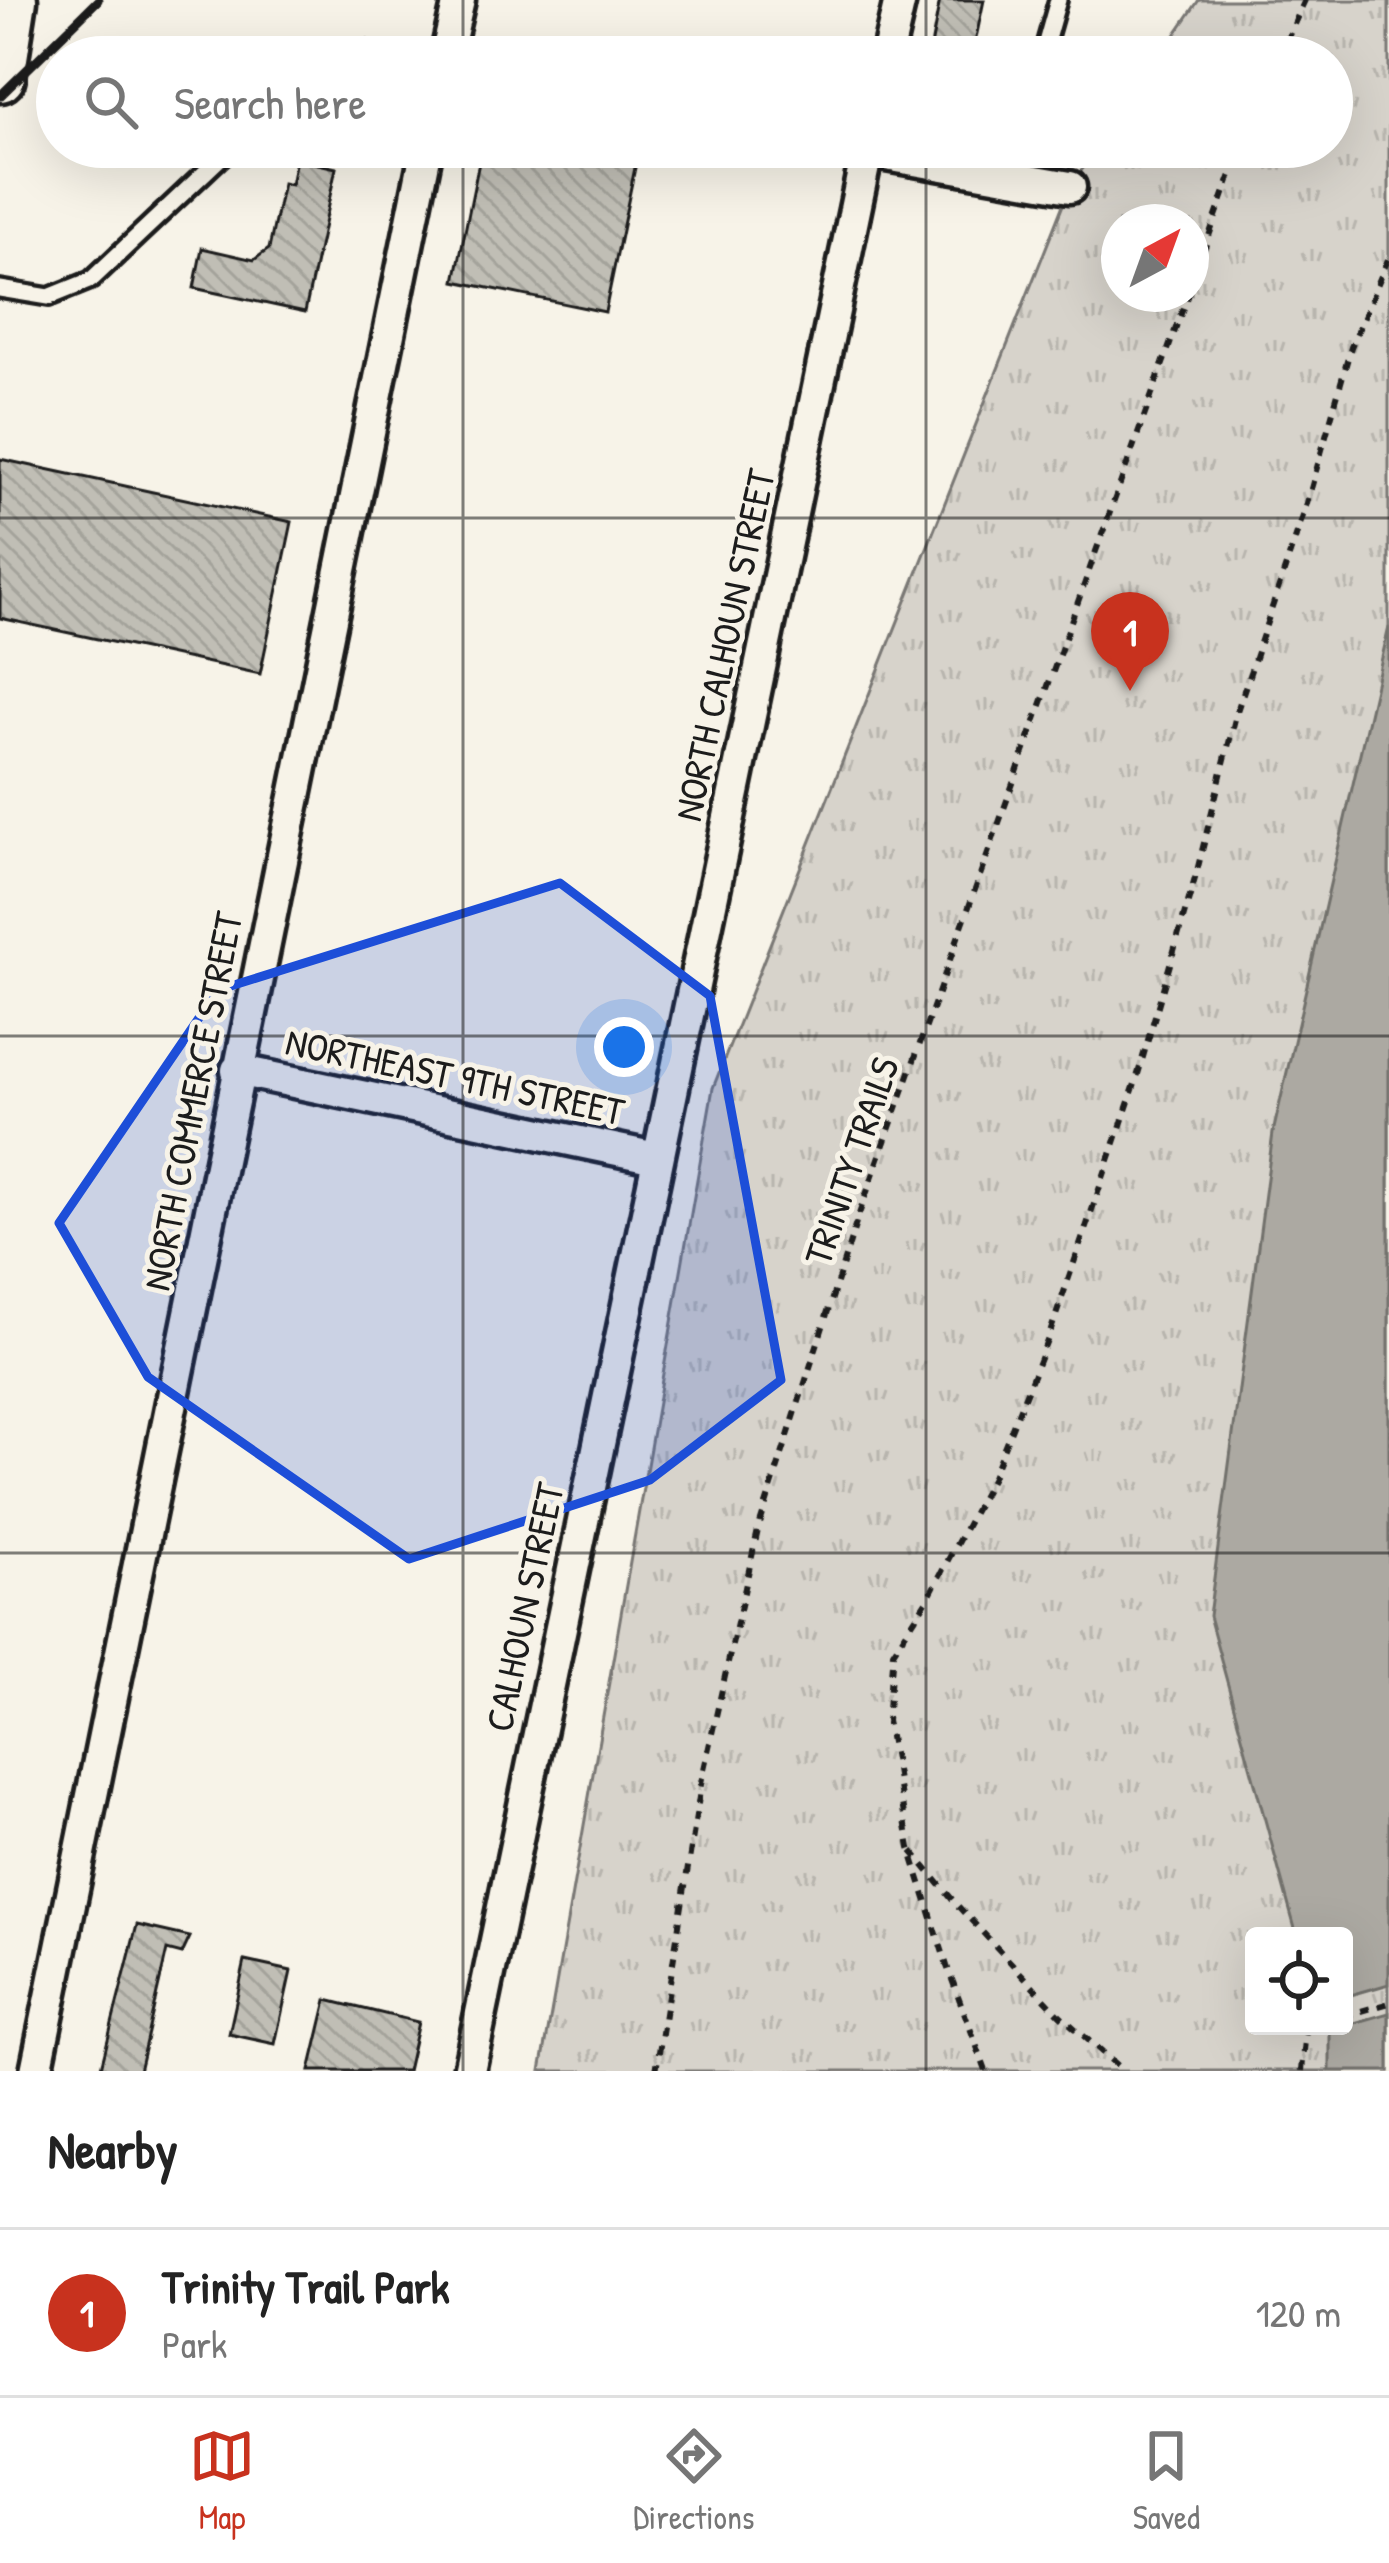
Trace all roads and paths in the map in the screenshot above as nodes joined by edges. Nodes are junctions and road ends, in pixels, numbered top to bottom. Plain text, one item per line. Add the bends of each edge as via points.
1 (12, 0) edge
2 (460, 0) edge
3 (900, 0) edge
4 (1058, 0) edge
5 (1305, 0) edge
6 (451, 36) edge
7 (892, 36) edge
8 (1048, 36) edge
9 (1289, 36) edge
10 (0, 77) edge
11 (210, 168) edge
12 (423, 168) edge
13 (854, 168) edge
14 (1026, 168) edge
15 (1234, 168) edge
16 (1070, 187) dead end
17 (1209, 237) edge
18 (1389, 257) edge
19 (0, 289) edge
20 (1182, 312) edge
21 (237, 1070) junction
22 (656, 1158) junction
23 (910, 1849) junction
24 (1389, 2003) edge
25 (1353, 2013) edge
26 (1308, 2035) edge
27 (36, 2071) edge
28 (469, 2071) edge
29 (656, 2071) edge
30 (986, 2071) edge
31 (1124, 2071) edge
32 (1302, 2071) edge

1 - 10 main road
2 - 6 street
3 - 7 street
4 - 8 lane
5 - 9 path
11 - 19 lane via 91,280 50,297
12 - 21 street, NORTH COMMERCE STREET
13 - 22 street, NORTH CALHOUN STREET
14 - 16 street
15 - 17 path, TRINITY TRAILS
18 - 23 path via 1351,347 1237,711 1136,1081 1049,1336 992,1477 893,1652 887,1720
20 - 29 path, TRINITY TRAILS via 858,1217 758,1530 702,1778
21 - 22 street, NORTHEAST 9TH STREET
21 - 27 street, NORTH COMMERCE STREET
22 - 28 street, CALHOUN STREET
23 - 30 path
23 - 31 path via 1060,2015
24 - 25 path
26 - 32 path

